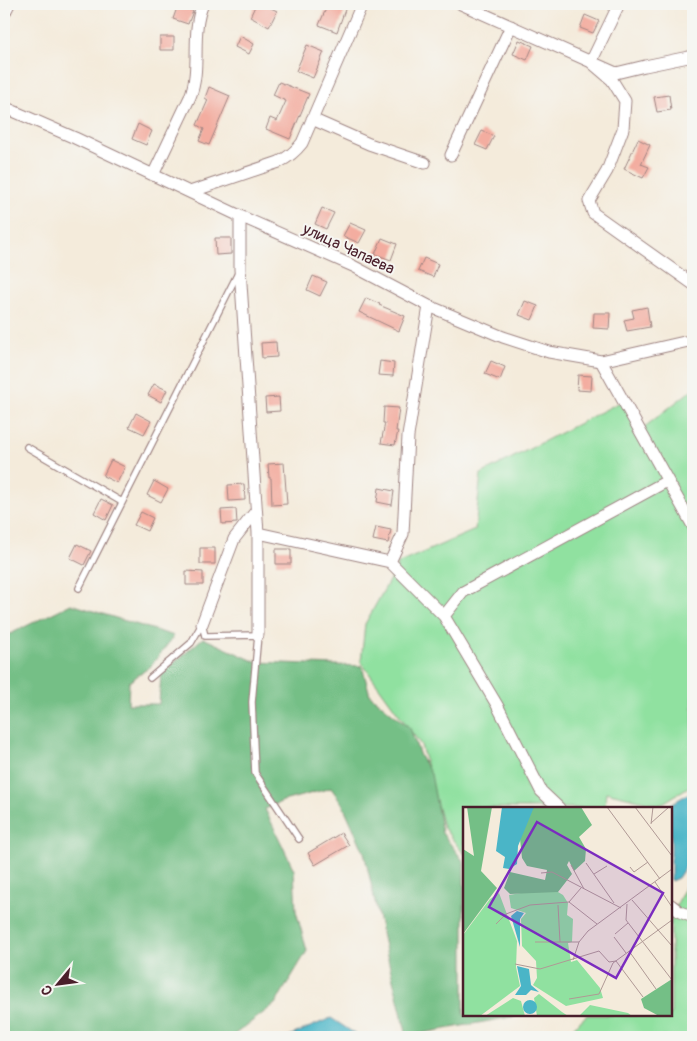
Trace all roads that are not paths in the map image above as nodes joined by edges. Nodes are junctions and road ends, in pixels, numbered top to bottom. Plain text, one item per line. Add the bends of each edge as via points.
1 (9, 4) edge
2 (203, 4) edge
3 (362, 4) edge
4 (461, 4) edge
5 (492, 4) edge
6 (619, 4) edge
7 (4, 14) edge
8 (486, 15) junction
9 (511, 26) junction
10 (693, 56) edge
11 (592, 62) junction
12 (4, 107) edge
13 (312, 118) junction
14 (451, 155) dead end
15 (425, 163) dead end
16 (153, 175) junction
17 (190, 192) junction
18 (240, 216) junction
19 (240, 269) junction
20 (693, 284) edge
21 (428, 306) junction
22 (693, 340) edge
23 (601, 360) junction
24 (27, 447) dead end
25 (668, 481) junction
26 (122, 502) junction
27 (256, 511) junction
28 (693, 526) edge
29 (258, 533) junction
30 (390, 562) junction
31 (79, 588) dead end
32 (444, 616) junction
33 (202, 624) junction
34 (258, 634) junction
35 (150, 678) dead end
36 (558, 807) edge
37 (299, 840) dead end
38 (672, 906) edge
39 (693, 916) edge

1 - 7 street
2 - 16 street via 197,28 194,86
3 - 13 street
4 - 8 street
5 - 8 street
6 - 11 street
8 - 9 street
9 - 11 street
9 - 14 street
10 - 11 street via 616,73
11 - 20 street via 612,80 625,101 623,128 607,171 589,201 593,214
12 - 16 street, улица Чапаева
13 - 15 street via 369,144
13 - 17 street via 302,143 286,158
16 - 17 street, улица Чапаева
17 - 18 street, улица Чапаева
18 - 19 street
18 - 21 street, улица Чапаева via 354,266
19 - 26 lane
19 - 27 street
21 - 23 street, улица Чапаева via 502,337 549,352
21 - 30 street via 408,436 402,534
22 - 23 street, улица Чапаева
23 - 25 street
24 - 26 lane
25 - 28 street
25 - 32 street via 463,592
26 - 31 lane
27 - 29 street
27 - 33 street via 234,539
29 - 30 street
29 - 34 street
30 - 32 street
32 - 36 street via 497,705 541,791
33 - 34 lane via 205,636
33 - 35 lane via 191,643
34 - 37 lane via 252,702 255,773
38 - 39 street

